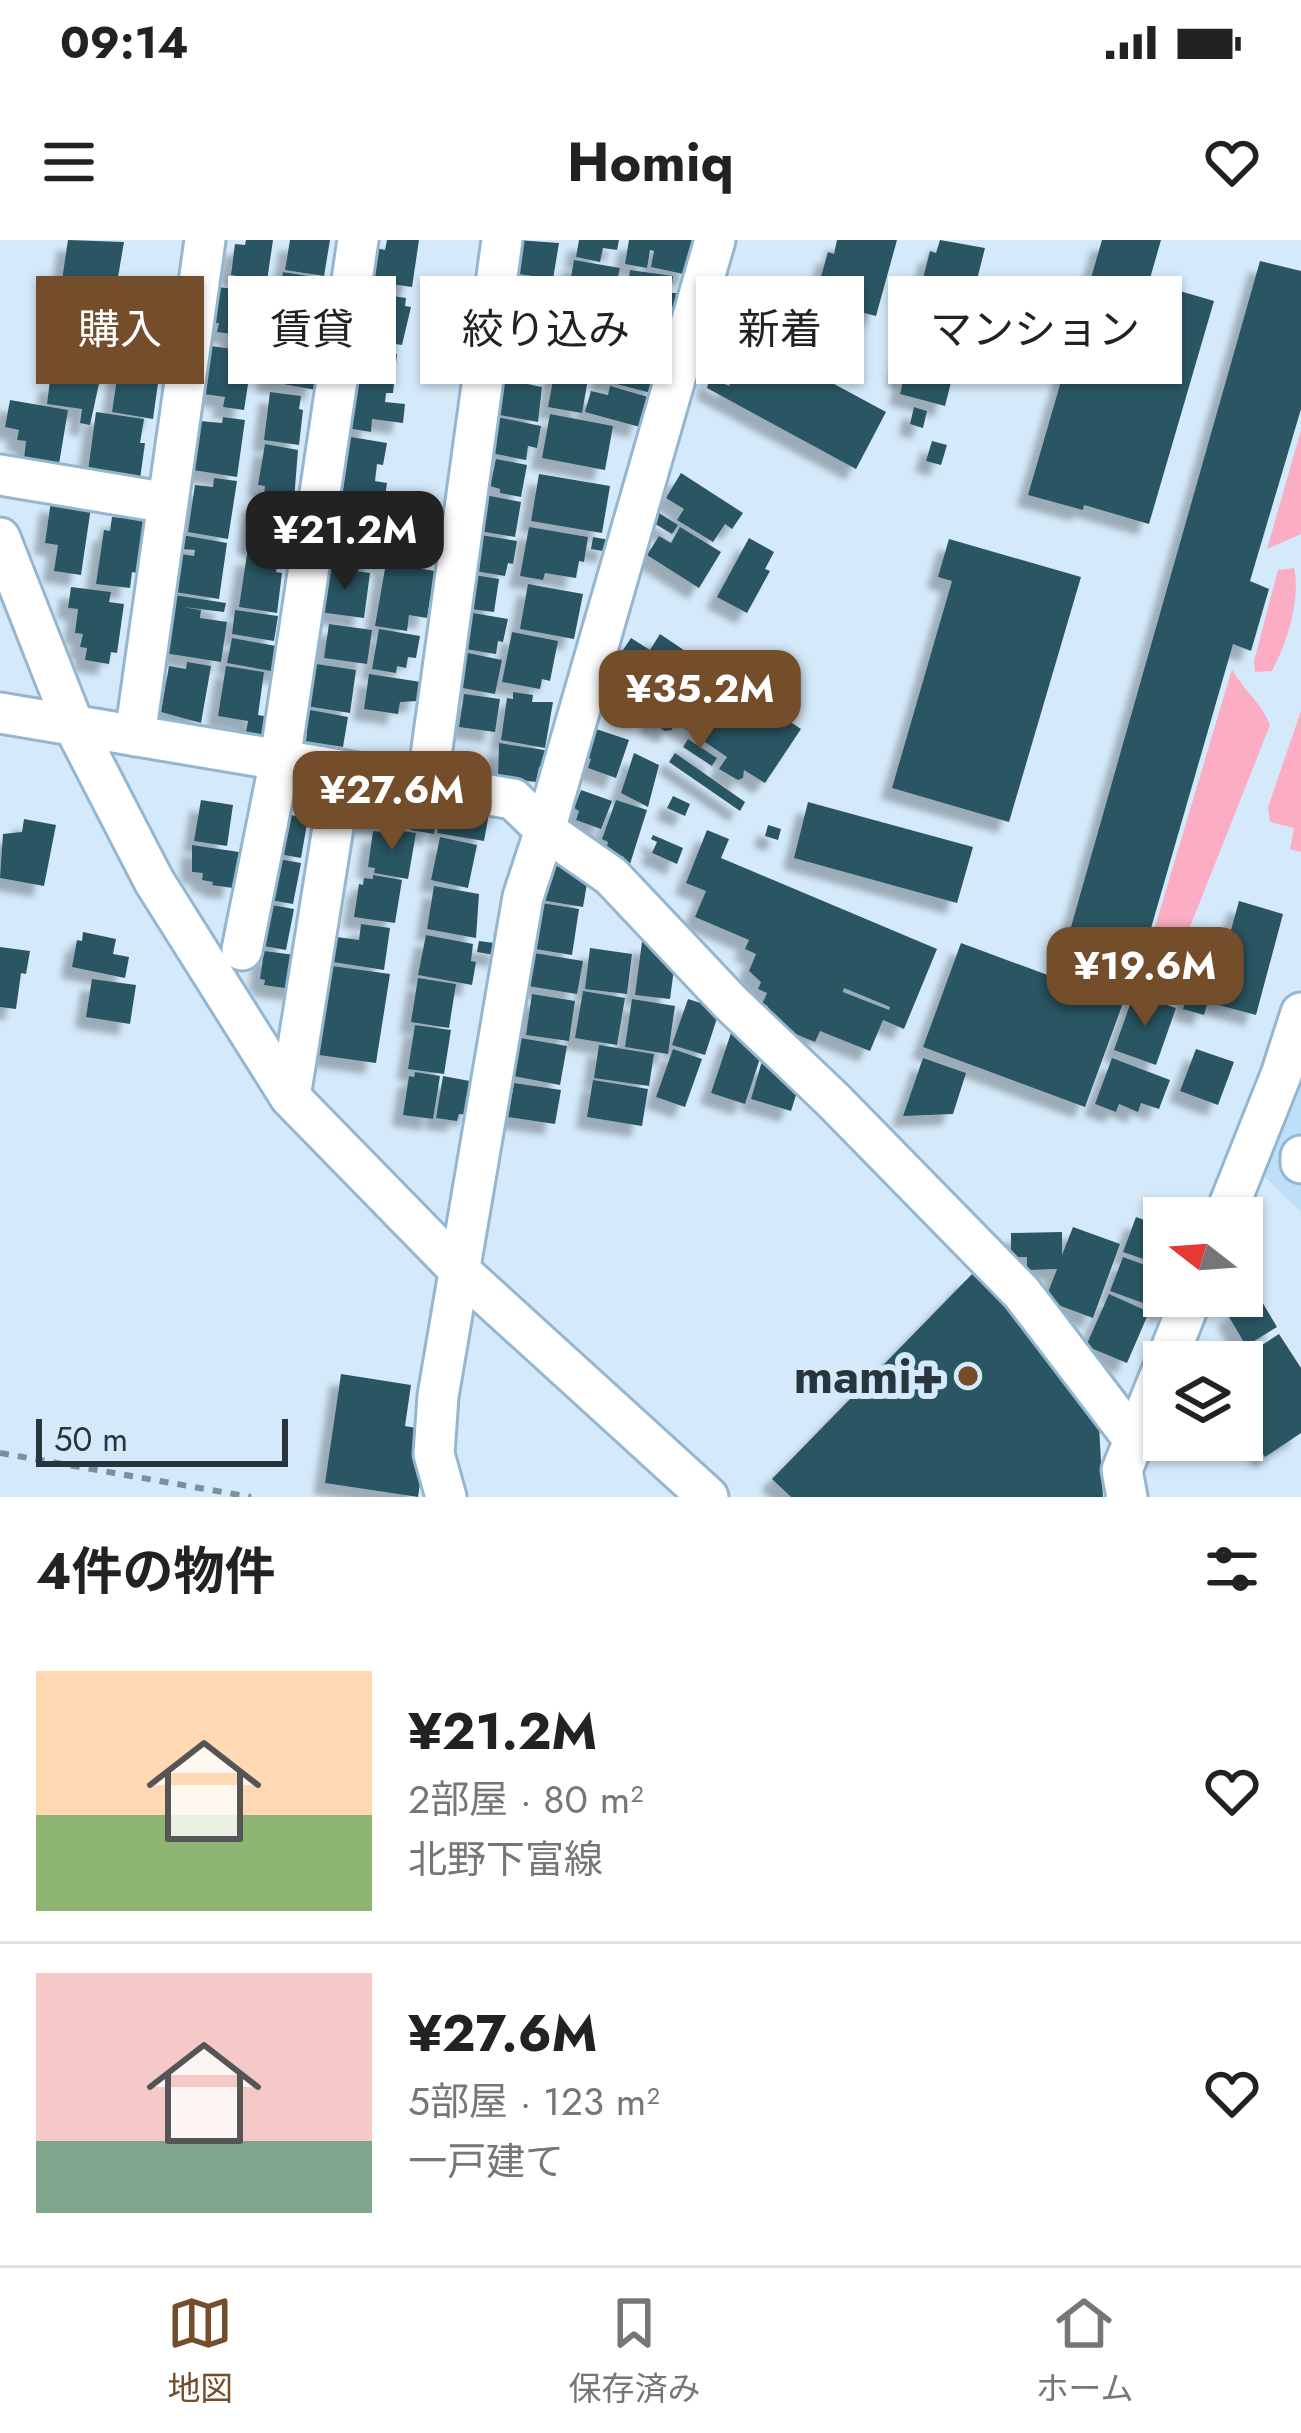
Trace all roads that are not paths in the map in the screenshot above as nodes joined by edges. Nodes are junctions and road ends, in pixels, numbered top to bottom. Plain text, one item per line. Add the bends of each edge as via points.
1 (205, 240) edge
2 (358, 240) edge
3 (502, 240) edge
4 (715, 240) edge
5 (497, 276) edge
6 (672, 358) edge
7 (680, 359) junction
8 (482, 384) edge
9 (0, 475) edge
10 (168, 503) junction
11 (0, 538) edge
12 (0, 713) edge
13 (74, 726) junction
14 (136, 736) junction
15 (280, 760) junction
16 (342, 771) junction
17 (427, 785) junction
18 (545, 830) junction
19 (242, 950) dead end
20 (1301, 1013) edge
21 (290, 1097) junction
22 (1232, 1197) edge
23 (459, 1270) junction
24 (1143, 1418) edge
25 (1134, 1440) junction
26 (446, 1497) edge
27 (708, 1497) edge
28 (1126, 1497) edge

1 - 10 street
2 - 15 street
3 - 5 street
4 - 7 street
6 - 7 street
7 - 18 street
8 - 17 street
9 - 10 street
10 - 14 street
11 - 13 street
12 - 13 street
13 - 14 street
13 - 21 street via 154,881
14 - 15 street
15 - 16 street
15 - 19 street
16 - 17 street
16 - 21 street
17 - 18 street via 514,800
18 - 23 street via 523,897
18 - 25 street via 611,876 1022,1293
20 - 22 street
21 - 23 street
23 - 26 street via 434,1454
23 - 27 street
24 - 25 street
25 - 28 street via 1122,1470

